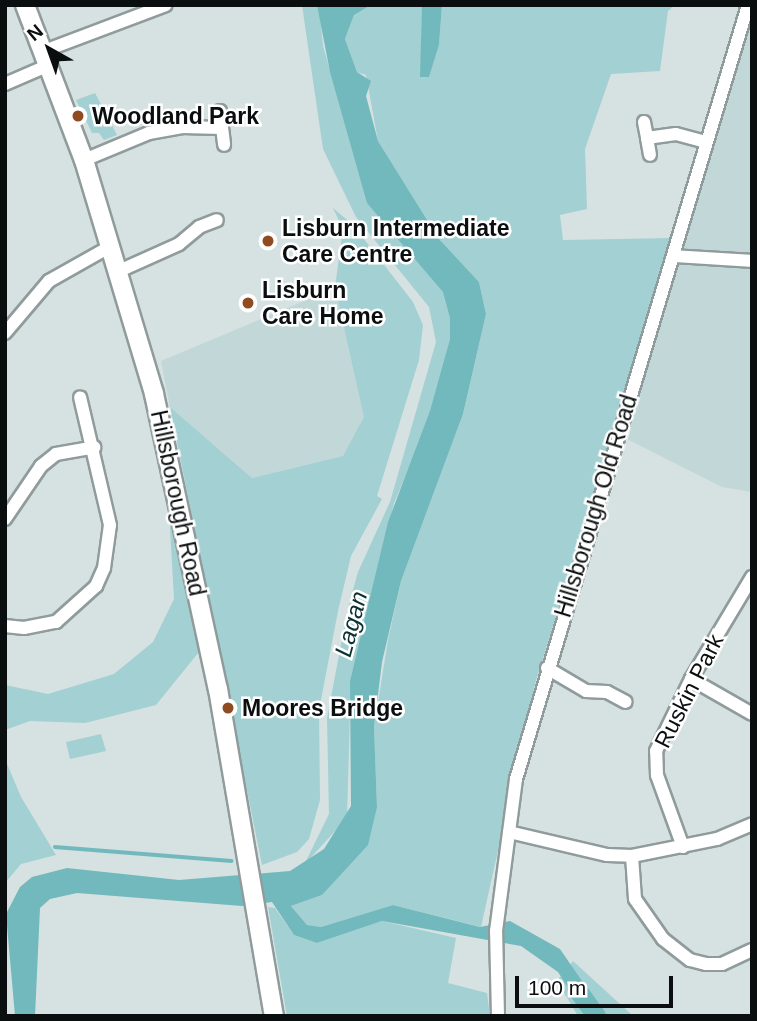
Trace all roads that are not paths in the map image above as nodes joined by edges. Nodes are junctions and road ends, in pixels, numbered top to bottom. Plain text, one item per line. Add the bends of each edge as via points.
1 (25, 5) edge
2 (166, 5) edge
3 (748, 5) edge
4 (46, 58) junction
5 (5, 84) edge
6 (220, 111) dead end
7 (644, 122) dead end
8 (222, 128) junction
9 (647, 138) junction
10 (706, 142) junction
11 (224, 145) dead end
12 (650, 155) dead end
13 (85, 160) junction
14 (217, 220) dead end
15 (111, 246) junction
16 (673, 256) junction
17 (752, 261) edge
18 (119, 271) junction
19 (5, 308) edge
20 (16, 317) junction
21 (5, 333) edge
22 (80, 397) dead end
23 (94, 447) junction
24 (5, 519) edge
25 (750, 579) edge
26 (5, 626) edge
27 (548, 668) junction
28 (691, 679) junction
29 (626, 702) dead end
30 (752, 714) edge
31 (751, 826) edge
32 (509, 832) junction
33 (682, 847) junction
34 (632, 856) junction
35 (752, 950) edge
36 (274, 1016) edge
37 (499, 1016) edge

1 - 4 highway, Hillsborough Road
2 - 4 street
3 - 10 street, Hillsborough Old Road
4 - 5 street
4 - 13 highway, Hillsborough Road
6 - 8 street
7 - 9 street
8 - 11 street
8 - 13 street via 182,127 149,133
9 - 10 street via 676,134
9 - 12 street
10 - 16 street, Hillsborough Old Road
13 - 15 highway, Hillsborough Road
14 - 18 street via 179,244
15 - 18 highway, Hillsborough Road
15 - 20 street via 49,281
16 - 17 street
16 - 27 street, Hillsborough Old Road
18 - 36 highway, Hillsborough Road via 182,513 218,689
19 - 20 street
20 - 21 street
22 - 23 street
23 - 24 street via 56,454 41,466
23 - 26 street via 110,525 110,546 96,586 56,622
25 - 28 street, Ruskin Park
27 - 29 street via 586,691 607,692
27 - 32 street, Hillsborough Old Road via 516,779
28 - 30 street
28 - 33 street, Ruskin Park via 656,751 657,775
31 - 33 street
32 - 34 street via 607,855
32 - 37 street, Hillsborough Old Road via 495,954
33 - 34 street
34 - 35 street via 635,899 663,939 690,960 706,964 722,964

